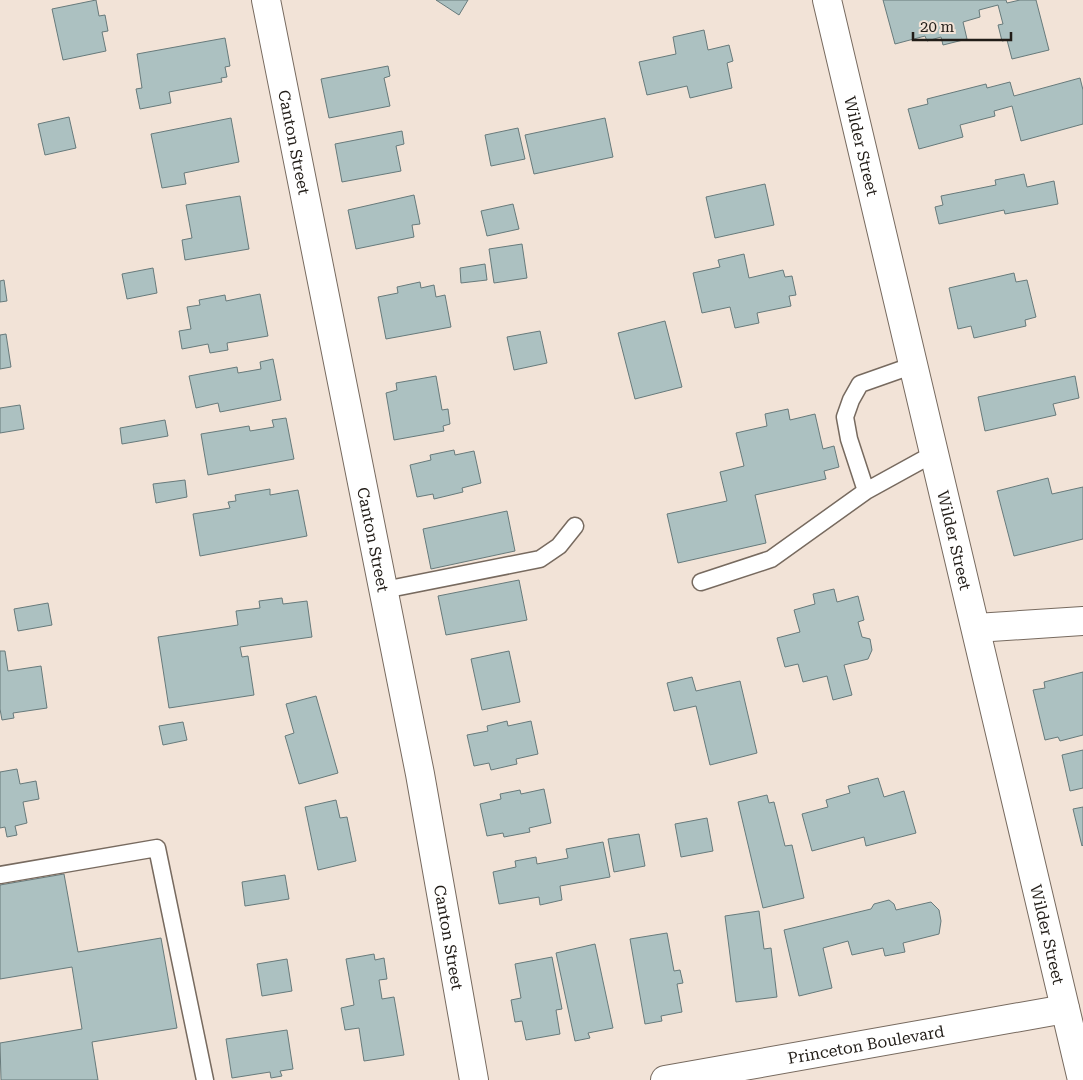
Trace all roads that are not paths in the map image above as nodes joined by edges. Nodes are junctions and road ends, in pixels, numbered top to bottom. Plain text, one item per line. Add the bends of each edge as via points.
1 (266, 0) edge
2 (827, 0) edge
3 (914, 365) junction
4 (934, 454) junction
5 (866, 491) junction
6 (575, 526) dead end
7 (701, 582) dead end
8 (384, 590) junction
9 (1083, 621) edge
10 (976, 628) junction
11 (0, 875) edge
12 (1065, 1009) junction
13 (754, 1072) edge
14 (205, 1080) edge
15 (474, 1080) edge
16 (665, 1080) edge
17 (1082, 1080) edge

1 - 8 street, Canton Street
2 - 3 street, Wilder Street
3 - 4 street, Wilder Street
3 - 5 lane via 860,384 851,400 845,417
4 - 5 lane
4 - 10 street, Wilder Street
5 - 7 lane via 771,559
6 - 8 lane via 559,546 540,559
8 - 15 street, Canton Street
9 - 10 street
10 - 12 street, Wilder Street
11 - 14 lane via 156,848
12 - 13 street, Princeton Boulevard
12 - 17 street, Wilder Street
13 - 16 street, Princeton Boulevard

